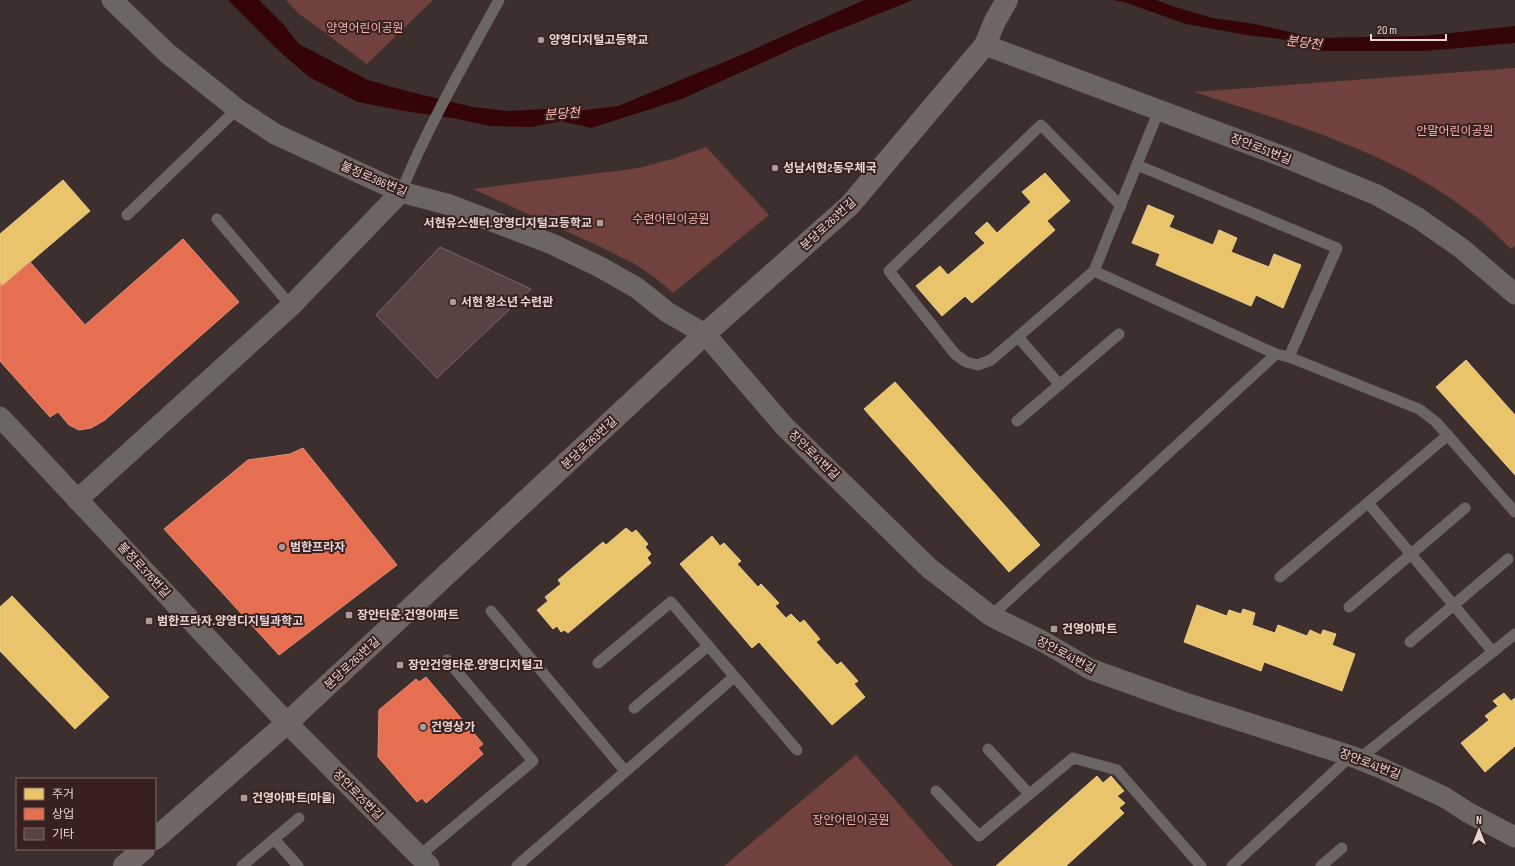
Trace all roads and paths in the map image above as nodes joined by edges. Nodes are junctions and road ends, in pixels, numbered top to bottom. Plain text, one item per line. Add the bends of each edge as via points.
1 (112, 0) edge
2 (499, 0) edge
3 (1007, 0) edge
4 (985, 45) junction
5 (237, 109) junction
6 (1159, 110) junction
7 (1137, 165) junction
8 (404, 184) junction
9 (1121, 206) junction
10 (127, 215) dead end
11 (217, 219) dead end
12 (1094, 271) junction
13 (1515, 294) edge
14 (291, 306) junction
15 (705, 334) junction
16 (1119, 334) dead end
17 (1018, 337) junction
18 (1276, 354) junction
19 (1289, 358) junction
20 (1060, 385) junction
21 (0, 417) edge
22 (1017, 421) dead end
23 (1448, 435) junction
24 (77, 500) junction
25 (1368, 503) junction
26 (1465, 508) dead end
27 (1515, 512) edge
28 (1411, 554) junction
29 (1508, 559) dead end
30 (1280, 577) dead end
31 (1453, 605) junction
32 (1349, 607) dead end
33 (491, 611) dead end
34 (991, 616) junction
35 (1515, 634) edge
36 (1410, 642) dead end
37 (708, 646) junction
38 (1493, 652) junction
39 (447, 660) dead end
40 (598, 663) dead end
41 (734, 677) junction
42 (634, 708) dead end
43 (287, 723) junction
44 (988, 749) dead end
45 (797, 750) dead end
46 (1355, 757) junction
47 (625, 771) junction
48 (936, 790) dead end
49 (1029, 794) junction
50 (299, 818) dead end
51 (1515, 837) edge
52 (156, 838) edge
53 (274, 839) junction
54 (1342, 848) dead end
55 (143, 850) edge
56 (424, 861) edge
57 (124, 866) edge
58 (242, 866) edge
59 (298, 866) edge
60 (517, 866) edge
61 (1201, 866) edge
62 (1232, 866) edge
63 (1322, 866) edge

1 - 5 street, 불정로386번길 via 167,53
2 - 8 lane via 451,88
3 - 4 street, 분당로263번길
4 - 6 street, 장안로51번길
4 - 15 street, 분당로263번길 via 850,205
5 - 8 street, 불정로386번길 via 275,134
5 - 10 lane
6 - 7 lane
6 - 13 street, 장안로51번길 via 1384,198 1455,244
7 - 9 lane
7 - 19 lane via 1337,248
8 - 14 street
8 - 15 street, 불정로386번길 via 600,267 637,288 667,312
9 - 12 lane
9 - 17 lane via 1041,125 889,271 955,354 966,362 978,365 990,360
11 - 14 lane
12 - 17 lane
12 - 18 lane
14 - 24 street
15 - 34 street, 장안로41번길 via 785,426 929,568
15 - 43 street, 분당로263번길
16 - 20 lane
17 - 20 lane
18 - 19 lane
18 - 34 lane
19 - 23 lane via 1419,410 1436,422
20 - 22 lane
21 - 24 street, 불정로376번길
23 - 25 lane
23 - 27 lane
24 - 43 street, 불정로376번길
25 - 28 lane
25 - 30 lane
26 - 28 lane
28 - 31 lane
28 - 32 lane
29 - 31 lane
31 - 36 lane
31 - 38 lane
33 - 47 lane
34 - 46 street, 장안로41번길 via 1044,642 1090,670
35 - 38 lane
37 - 40 lane via 671,602
37 - 41 lane
37 - 42 lane
38 - 46 lane
39 - 56 lane via 533,761
41 - 45 lane
41 - 47 lane
43 - 52 street, 분당로263번길
43 - 56 street, 장안로25번길
44 - 49 lane
46 - 51 street, 장안로41번길 via 1444,797
46 - 62 lane
47 - 60 lane
48 - 49 lane via 979,836
49 - 61 lane via 1073,758 1117,770
50 - 53 lane
53 - 58 lane
53 - 59 lane
54 - 63 lane
55 - 57 street

